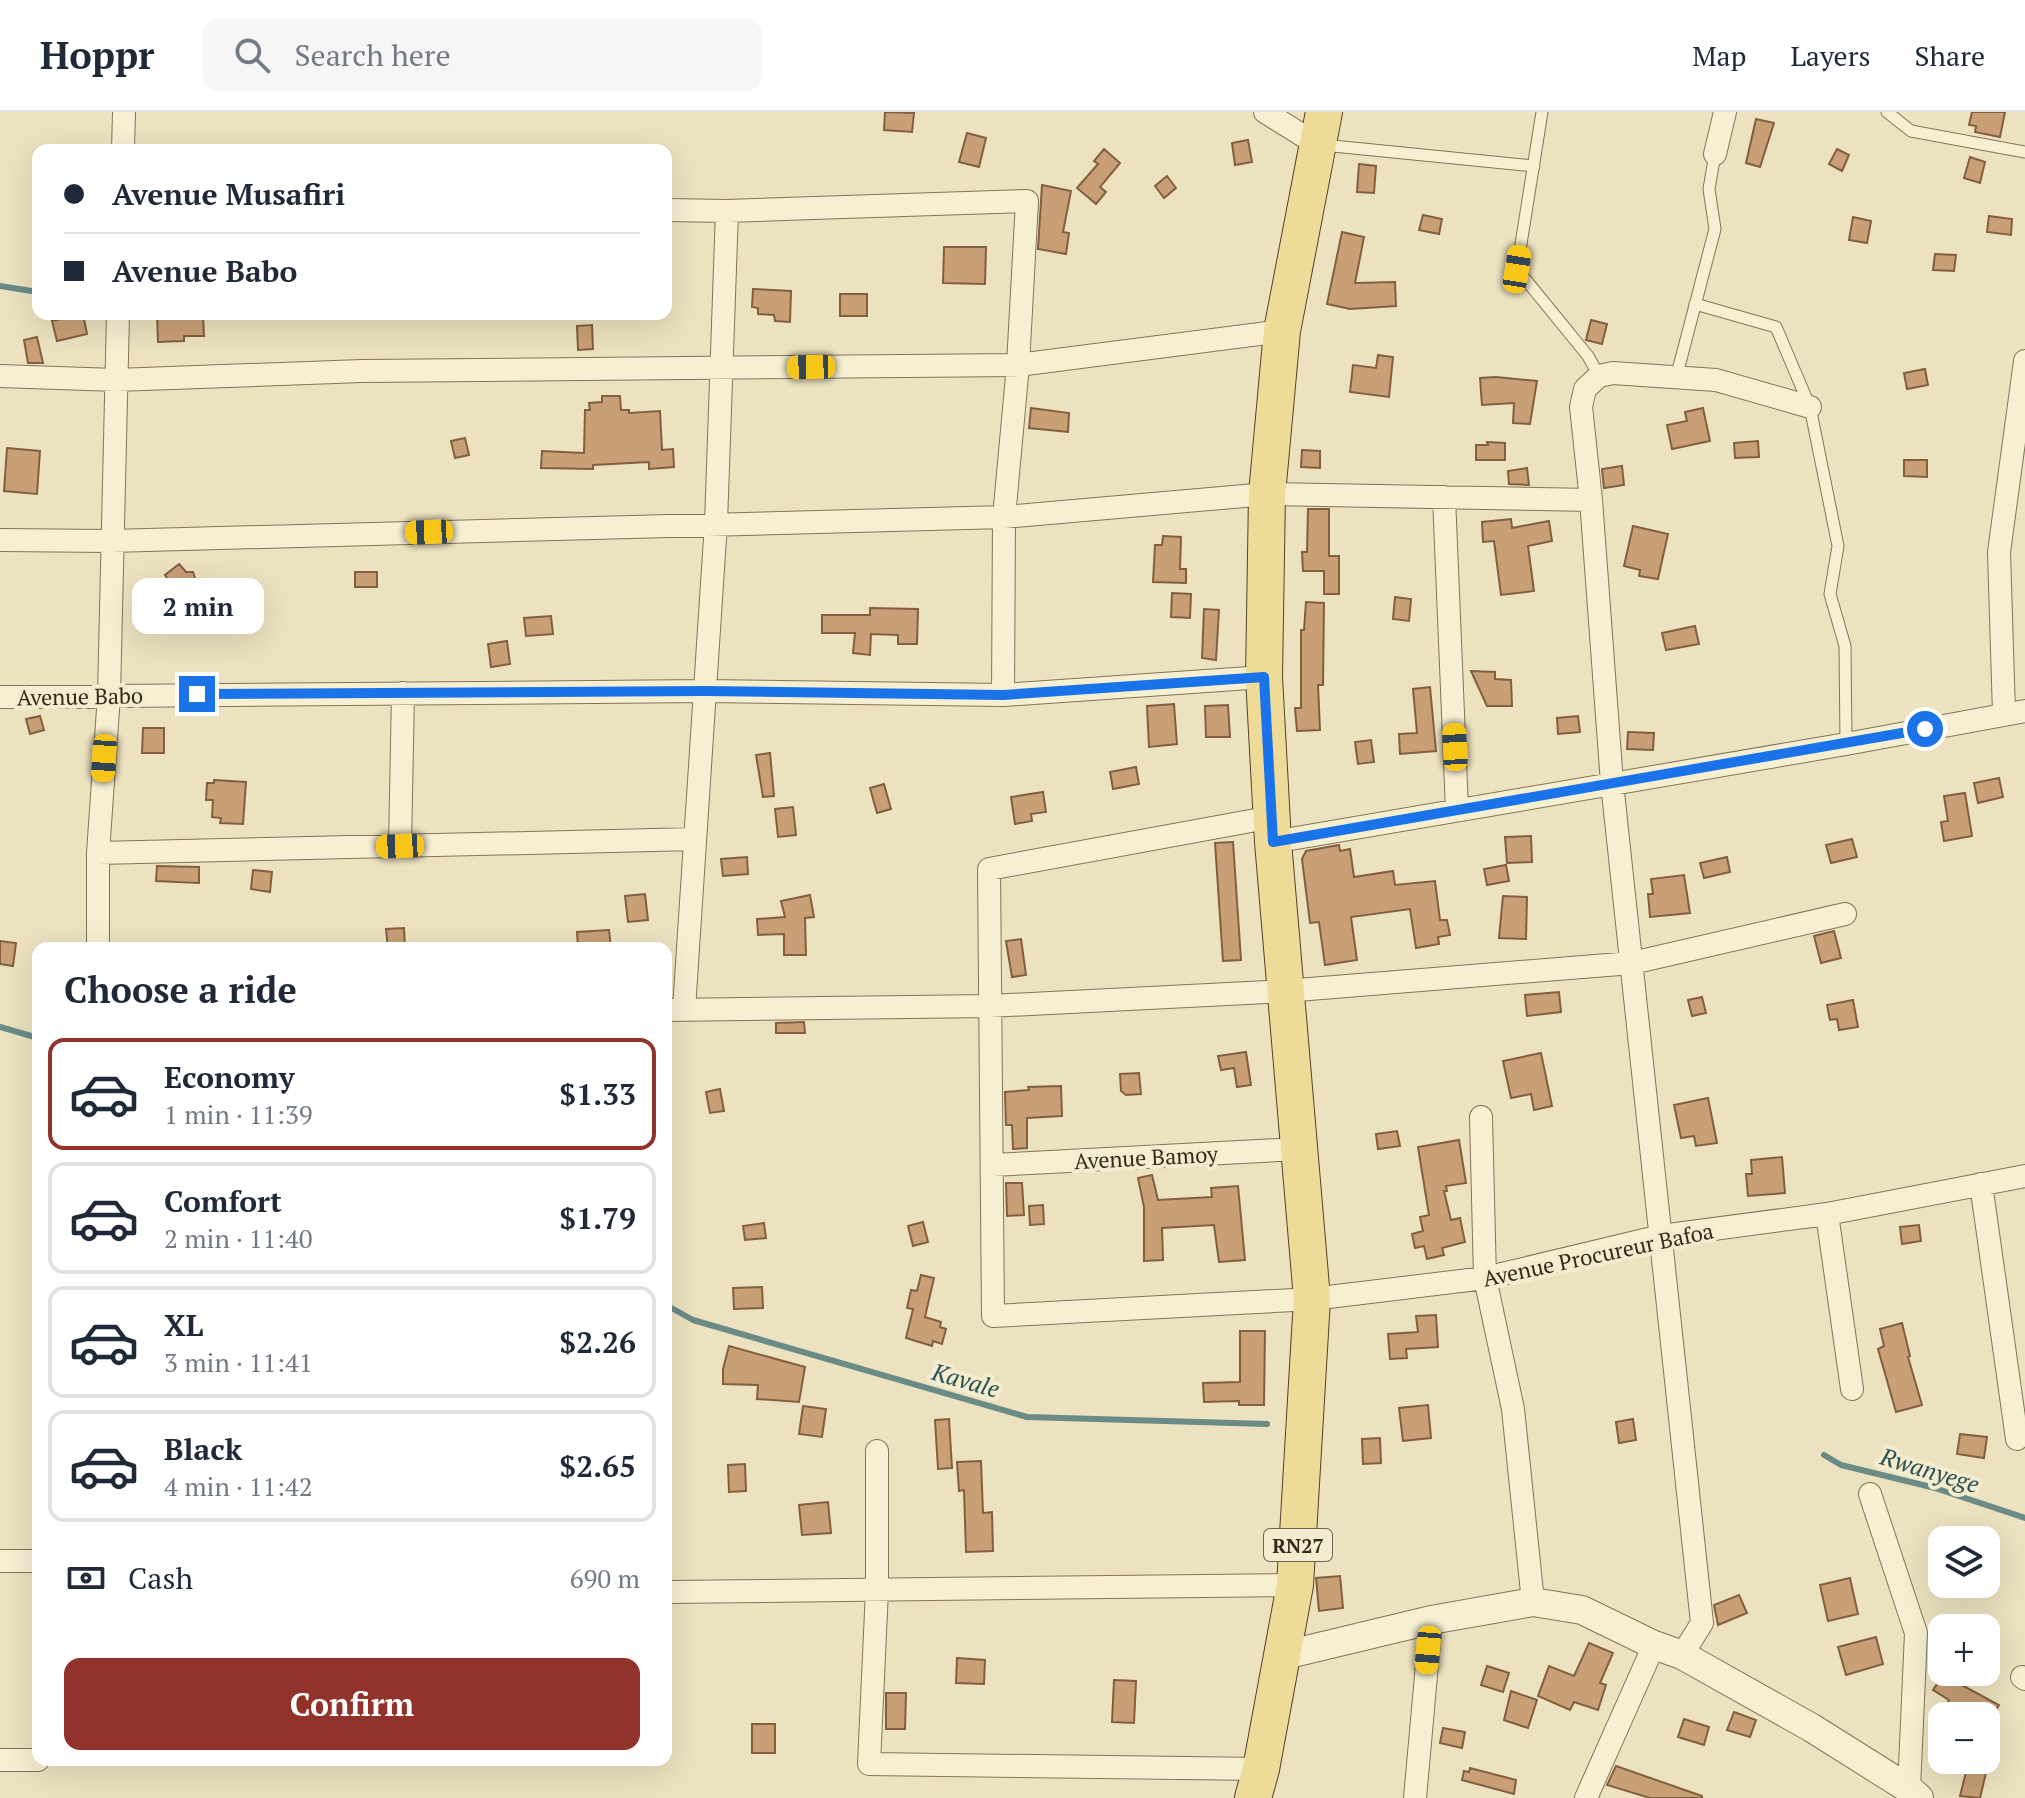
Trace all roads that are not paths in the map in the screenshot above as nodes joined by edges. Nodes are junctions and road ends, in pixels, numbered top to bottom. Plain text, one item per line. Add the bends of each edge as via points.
1 (124, 112) edge
2 (1265, 112) edge
3 (1542, 112) edge
4 (1725, 112) edge
5 (1887, 112) edge
6 (1321, 128) edge
7 (123, 144) edge
8 (2025, 152) edge
9 (1715, 154) joint
10 (1534, 166) junction
11 (672, 210) edge
12 (727, 211) junction
13 (1695, 304) junction
14 (118, 320) edge
15 (1282, 331) junction
16 (2025, 361) edge
17 (1018, 365) junction
18 (723, 367) junction
19 (0, 376) edge
20 (1599, 376) junction
21 (1676, 378) junction
22 (116, 380) junction
23 (2022, 398) edge
24 (1810, 407) junction
25 (1267, 494) junction
26 (1444, 497) junction
27 (1591, 500) junction
28 (1004, 517) junction
29 (716, 523) junction
30 (0, 540) edge
31 (111, 541) junction
32 (1264, 677) junction
33 (705, 691) junction
34 (403, 693) junction
35 (109, 695) junction
36 (1003, 695) junction
37 (0, 697) edge
38 (2015, 712) edge
39 (1846, 744) junction
40 (1612, 783) junction
41 (1457, 810) junction
42 (1272, 829) junction
43 (695, 839) junction
44 (400, 846) junction
45 (98, 853) junction
46 (1845, 914) dead end
47 (98, 942) edge
48 (1632, 963) junction
49 (1285, 991) junction
50 (990, 1006) junction
51 (675, 1010) edge
52 (1481, 1117) dead end
53 (1298, 1149) junction
54 (993, 1165) junction
55 (2025, 1176) edge
56 (1981, 1184) junction
57 (1827, 1214) junction
58 (1661, 1236) junction
59 (1485, 1278) junction
60 (1312, 1299) junction
61 (1852, 1389) dead end
62 (2017, 1439) dead end
63 (877, 1451) dead end
64 (1870, 1494) dead end
65 (0, 1561) edge
66 (32, 1561) edge
67 (1295, 1585) junction
68 (877, 1590) junction
69 (672, 1592) edge
70 (1533, 1602) junction
71 (1431, 1620) junction
72 (1654, 1645) junction
73 (1682, 1655) junction
74 (1281, 1656) junction
75 (0, 1760) edge
76 (32, 1760) edge
77 (1257, 1784) edge
78 (1914, 1793) edge
79 (1415, 1798) edge
80 (1586, 1798) edge

1 - 7 street
2 - 6 street
3 - 10 lane
4 - 9 street
5 - 8 lane via 1911,131
6 - 10 lane
6 - 15 main road, RN27
9 - 13 lane via 1709,189 1715,229
10 - 20 lane via 1517,269
11 - 12 street
12 - 17 street via 1027,201
12 - 18 street
13 - 21 lane
13 - 24 lane via 1776,327
14 - 22 street
15 - 17 street
15 - 25 main road, RN27
16 - 23 street
17 - 18 street
17 - 28 street
18 - 22 street
18 - 29 street
19 - 22 street
20 - 21 street
20 - 27 street via 1585,389 1581,407
21 - 24 street via 1716,380
22 - 31 street
23 - 38 street via 1999,552
24 - 39 lane via 1838,546 1830,594 1845,646
25 - 26 street
25 - 28 street
25 - 32 main road, RN27
26 - 27 street
26 - 41 street
27 - 40 street
28 - 29 street
28 - 36 street
29 - 31 street
29 - 33 street
30 - 31 street
31 - 35 street
32 - 36 street, Avenue Babo
32 - 42 main road, RN27
33 - 34 street, Avenue Babo
33 - 36 street, Avenue Babo
33 - 43 street
34 - 35 street, Avenue Babo
34 - 44 street
35 - 37 street, Avenue Babo
35 - 45 street
38 - 39 street
39 - 40 street
40 - 41 street
40 - 48 street
41 - 42 street
42 - 49 main road, RN27
42 - 50 street via 989,869
43 - 44 street
43 - 51 street
44 - 45 street
45 - 47 street
46 - 48 street
48 - 49 street
48 - 58 street
49 - 50 street
49 - 53 main road, RN27
50 - 51 street
50 - 54 street
52 - 59 street
53 - 54 street, Avenue Bamoy
53 - 60 main road, RN27
54 - 60 street, Avenue Procureur Bafoa via 993,1316
55 - 56 street, Avenue Procureur Bafoa
56 - 57 street, Avenue Procureur Bafoa
56 - 62 street
57 - 58 street, Avenue Procureur Bafoa
57 - 61 street
58 - 59 street, Avenue Procureur Bafoa
58 - 73 street via 1702,1623
59 - 60 street, Avenue Procureur Bafoa
59 - 70 street via 1513,1409
60 - 67 main road, RN27
63 - 68 street
64 - 78 street via 1916,1633
65 - 66 street
67 - 68 street
67 - 74 main road, RN27
68 - 69 street
68 - 77 street via 869,1764
70 - 71 street
70 - 72 street via 1582,1610
71 - 74 street
71 - 79 street
72 - 73 street
72 - 80 street
73 - 78 street
74 - 77 main road, RN27
75 - 76 street

